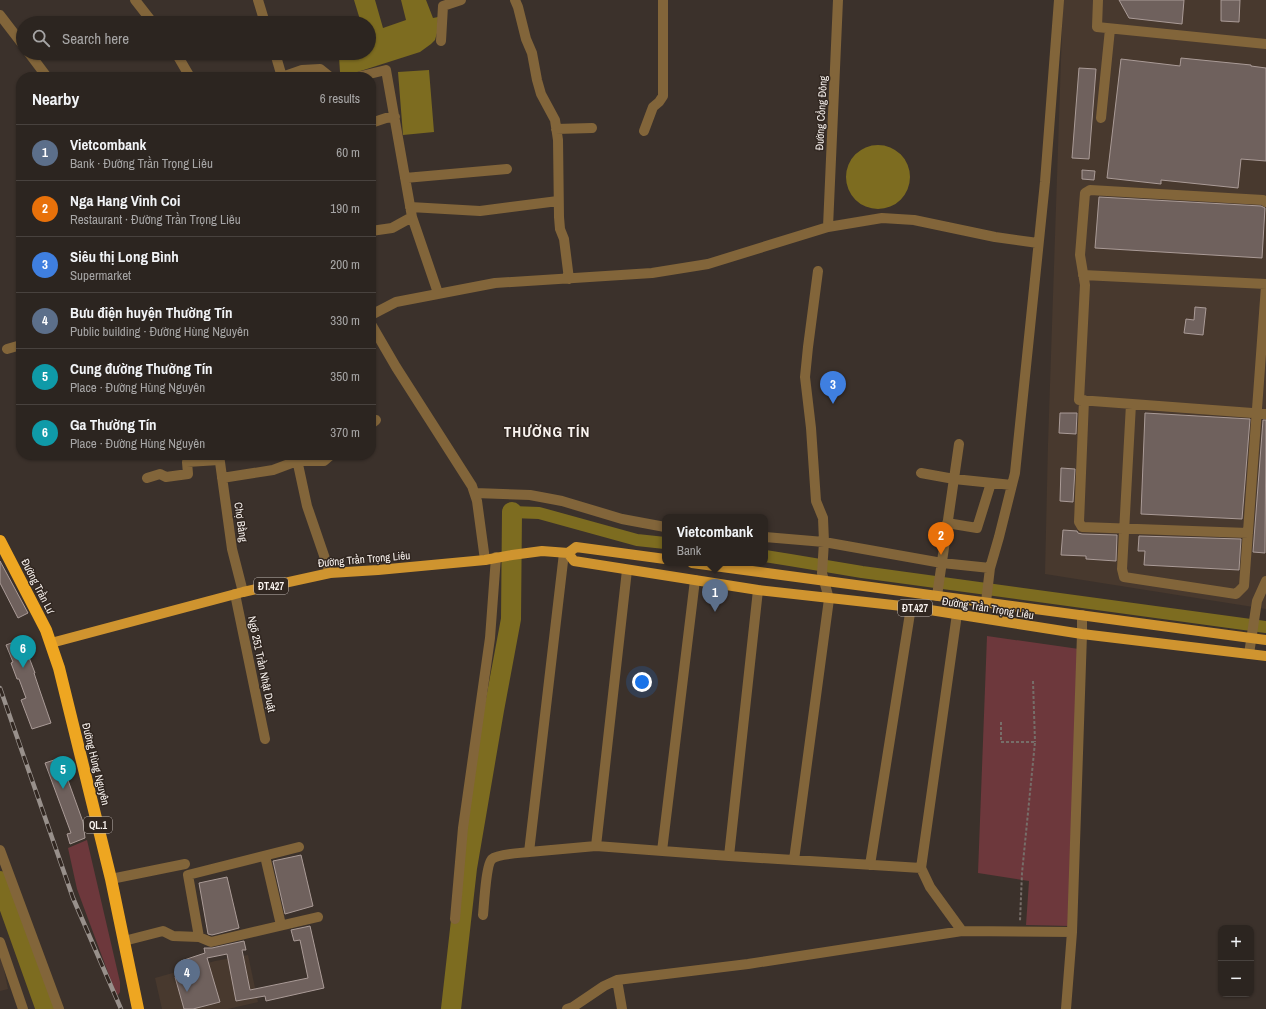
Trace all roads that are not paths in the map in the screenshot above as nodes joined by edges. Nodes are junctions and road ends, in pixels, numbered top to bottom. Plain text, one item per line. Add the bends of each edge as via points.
1 (135, 0) edge
2 (258, 0) edge
3 (461, 0) edge
4 (515, 0) edge
5 (663, 0) edge
6 (838, 0) edge
7 (1059, 0) edge
8 (1098, 0) edge
9 (442, 3) edge
10 (0, 15) edge
11 (148, 16) edge
12 (264, 16) edge
13 (1110, 29) junction
14 (16, 36) edge
15 (441, 41) dead end
16 (1266, 44) edge
17 (34, 60) edge
18 (180, 60) edge
19 (277, 60) edge
20 (43, 72) edge
21 (187, 72) edge
22 (281, 72) edge
23 (296, 72) edge
24 (324, 72) edge
25 (376, 72) edge
26 (395, 117) junction
27 (1101, 118) dead end
28 (376, 121) edge
29 (592, 128) dead end
30 (556, 129) junction
31 (644, 131) dead end
32 (507, 169) dead end
33 (405, 178) junction
34 (558, 201) junction
35 (1266, 202) edge
36 (411, 212) junction
37 (828, 227) junction
38 (376, 230) edge
39 (1038, 243) junction
40 (818, 271) dead end
41 (1083, 275) junction
42 (569, 278) junction
43 (1266, 285) edge
44 (438, 293) junction
45 (376, 312) edge
46 (376, 333) edge
47 (16, 347) edge
48 (7, 350) dead end
49 (1084, 400) junction
50 (1131, 404) junction
51 (1261, 414) edge
52 (959, 444) dead end
53 (202, 460) edge
54 (219, 460) edge
55 (293, 460) edge
56 (297, 460) edge
57 (315, 460) edge
58 (325, 460) edge
59 (921, 474) dead end
60 (147, 478) dead end
61 (222, 478) junction
62 (954, 479) junction
63 (991, 483) junction
64 (1012, 485) junction
65 (475, 493) junction
66 (947, 523) junction
67 (662, 527) edge
68 (1124, 529) junction
69 (1248, 533) junction
70 (768, 537) edge
71 (0, 541) edge
72 (824, 544) junction
73 (566, 553) junction
74 (496, 557) junction
75 (662, 559) edge
76 (485, 560) junction
77 (942, 563) junction
78 (720, 566) edge
79 (990, 569) junction
80 (627, 570) junction
81 (330, 573) junction
82 (823, 577) junction
83 (695, 580) junction
84 (1266, 581) edge
85 (758, 590) junction
86 (239, 593) junction
87 (937, 593) junction
88 (829, 598) junction
89 (986, 602) junction
90 (910, 608) junction
91 (957, 614) junction
92 (1082, 615) junction
93 (1082, 634) junction
94 (1252, 636) junction
95 (1266, 640) edge
96 (51, 643) junction
97 (1249, 654) junction
98 (1266, 656) edge
99 (265, 739) dead end
100 (596, 846) junction
101 (299, 847) dead end
102 (0, 850) edge
103 (662, 851) junction
104 (529, 852) junction
105 (266, 856) junction
106 (729, 856) junction
107 (794, 860) junction
108 (185, 864) dead end
109 (870, 865) junction
110 (921, 868) junction
111 (111, 879) junction
112 (483, 915) dead end
113 (318, 917) dead end
114 (455, 919) dead end
115 (281, 925) junction
116 (962, 931) junction
117 (1072, 932) junction
118 (199, 937) junction
119 (0, 942) edge
120 (124, 942) junction
121 (618, 980) junction
122 (23, 1009) edge
123 (59, 1009) edge
124 (138, 1009) edge
125 (567, 1009) edge
126 (622, 1009) edge
127 (1066, 1009) edge

1 - 11 street
2 - 12 street
3 - 9 street
4 - 30 street via 532,53 541,94 552,112
5 - 31 street via 663,96 653,107
6 - 37 street, Đường Cổng Đông
7 - 39 street
8 - 13 street via 1097,28
9 - 15 street
10 - 14 street
13 - 16 street
13 - 27 street
17 - 20 street
18 - 21 street
19 - 22 street
23 - 24 street via 320,69
25 - 26 street via 386,70
26 - 28 street
26 - 33 street
29 - 30 street
30 - 34 street
32 - 33 street
33 - 36 street
34 - 36 street via 480,211
34 - 42 street
35 - 41 street via 1090,190 1085,193 1080,255
36 - 38 street via 392,228
36 - 44 street
37 - 39 street via 882,218 914,220
37 - 42 street via 708,264 652,273
39 - 64 street
40 - 72 street via 805,377 816,500 823,518
41 - 43 street
41 - 49 street via 1085,284 1080,400
42 - 44 street via 495,283
43 - 51 street
44 - 45 street via 396,302
46 - 65 street
47 - 48 street
49 - 50 street
49 - 68 street via 1079,522 1082,527
50 - 51 street
50 - 68 street
51 - 69 street
52 - 62 street
53 - 60 street via 186,462 188,474 166,477 160,474
54 - 61 street, Chợ Bằng
55 - 61 street via 273,470
56 - 81 street via 307,506
57 - 58 street
59 - 62 street
61 - 86 street, Chợ Bằng
62 - 63 street
62 - 66 street
63 - 64 street
63 - 66 street via 977,528
64 - 79 street
65 - 67 street via 530,495
65 - 76 street
66 - 77 street
68 - 69 street
68 - 69 street via 1124,577 1236,594 1244,586
70 - 72 street
71 - 96 highway, Đường Trần Lư / QL.1
72 - 77 street
72 - 82 street
73 - 74 main road, Đường Trần Trọng Liêu / ĐT.427 via 542,551
73 - 75 main road, Đường Trần Trọng Liêu / ĐT.427 via 576,547
73 - 80 main road, Đường Trần Trọng Liêu / ĐT.427 via 574,561
73 - 104 street
74 - 76 main road, Đường Trần Trọng Liêu / ĐT.427
74 - 114 street via 490,638 462,828
76 - 81 main road, Đường Trần Trọng Liêu / ĐT.427
77 - 79 street
77 - 87 street
78 - 82 main road, Đường Trần Trọng Liêu / ĐT.427
79 - 89 street
80 - 83 main road, Đường Trần Trọng Liêu / ĐT.427
80 - 100 street
81 - 86 main road, Đường Trần Trọng Liêu / ĐT.427
82 - 87 main road, Đường Trần Trọng Liêu / ĐT.427
82 - 88 street
83 - 85 main road, Đường Trần Trọng Liêu / ĐT.427
83 - 103 street
84 - 94 street via 1257,601
85 - 88 main road, Đường Trần Trọng Liêu / ĐT.427
85 - 106 street
86 - 96 main road, Đường Trần Trọng Liêu / ĐT.427
86 - 99 street, Ngõ 251 Trần Nhật Duật
87 - 89 main road, Đường Trần Trọng Liêu / ĐT.427
88 - 90 main road, Đường Trần Trọng Liêu / ĐT.427
88 - 107 street
89 - 92 main road, Đường Trần Trọng Liêu / ĐT.427
90 - 91 main road, Đường Trần Trọng Liêu / ĐT.427
90 - 109 street
91 - 93 main road, Đường Trần Trọng Liêu / ĐT.427
91 - 110 street
92 - 93 street
92 - 94 main road, Đường Trần Trọng Liêu / ĐT.427
93 - 97 main road, Đường Trần Trọng Liêu / ĐT.427
93 - 117 street
94 - 95 main road, Đường Trần Trọng Liêu / ĐT.427
94 - 97 street
96 - 111 highway, Đường Hùng Nguyên / QL.1
97 - 98 main road, Đường Trần Trọng Liêu / ĐT.427
100 - 103 street
100 - 104 street
101 - 105 street
102 - 123 street
103 - 106 street
104 - 112 street via 492,859 488,870
105 - 115 street
105 - 118 street via 188,875
106 - 107 street
107 - 109 street
108 - 111 street
109 - 110 street
110 - 116 street via 930,887
111 - 120 highway, Đường Hùng Nguyên / QL.1
113 - 115 street
115 - 118 street via 211,942
116 - 117 street
116 - 121 street via 748,964
117 - 127 street
118 - 120 street via 173,936 163,931
119 - 122 street
120 - 124 highway, Đường Hùng Nguyên / QL.1
121 - 125 street
121 - 126 street

